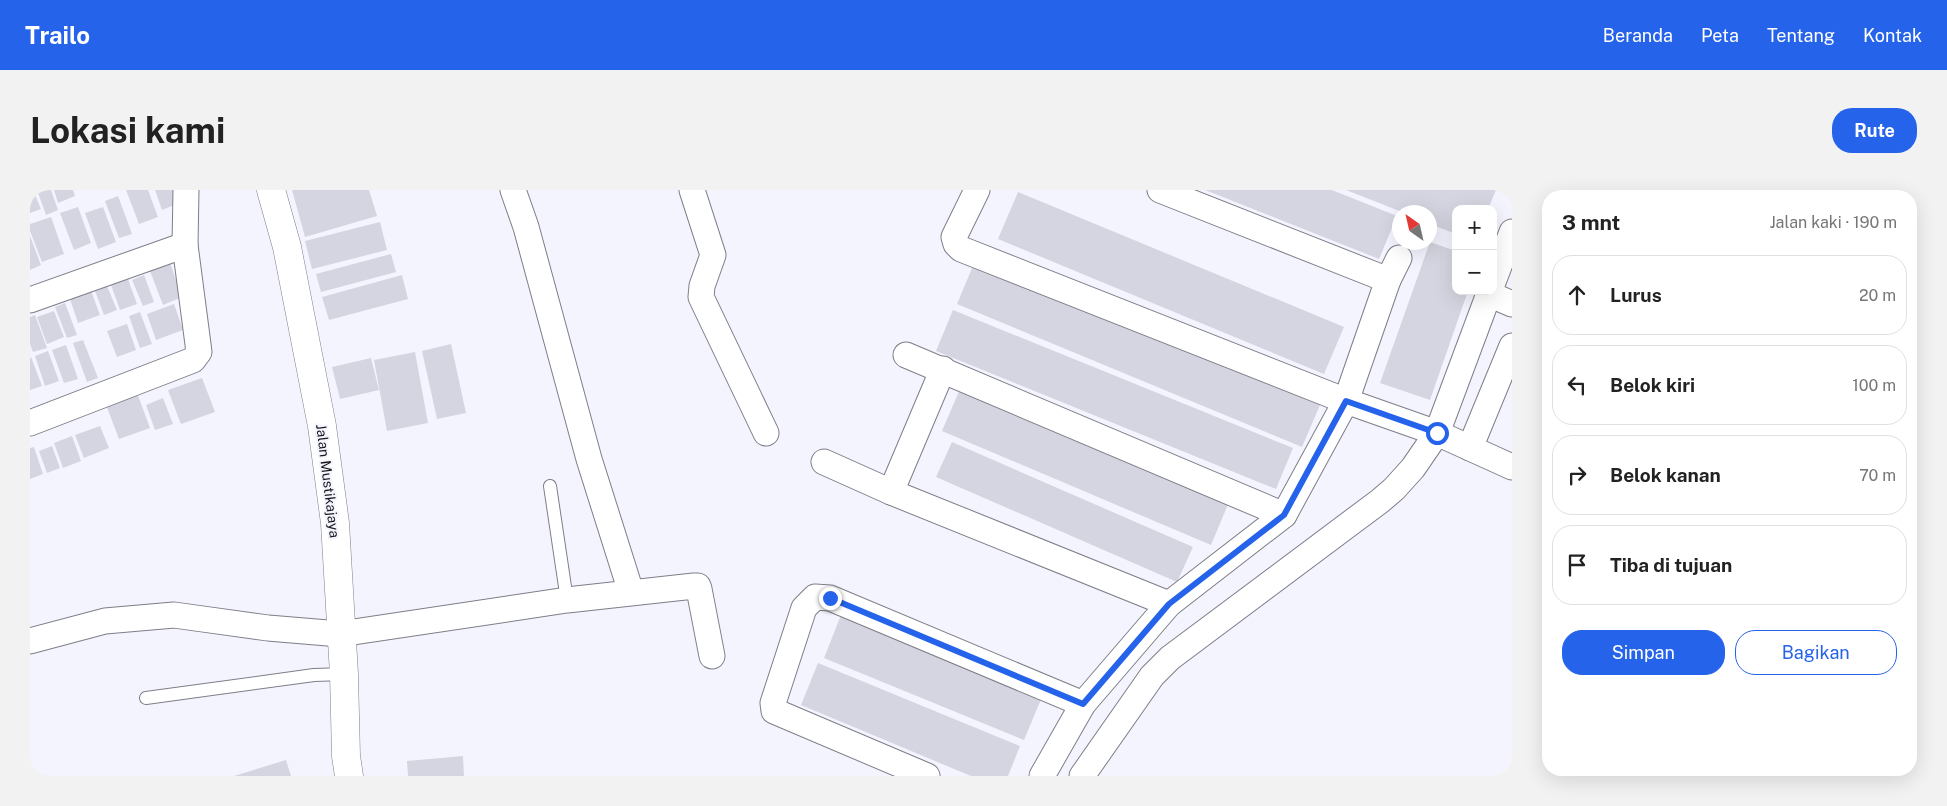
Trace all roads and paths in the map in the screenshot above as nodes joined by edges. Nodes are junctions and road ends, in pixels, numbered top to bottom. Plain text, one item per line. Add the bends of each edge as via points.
1 (186, 190) edge
2 (271, 190) edge
3 (513, 190) edge
4 (692, 190) edge
5 (977, 190) edge
6 (1160, 190) edge
7 (1512, 232) edge
8 (185, 245) junction
9 (1497, 271) edge
10 (1497, 294) edge
11 (1488, 295) edge
12 (30, 300) edge
13 (1512, 304) edge
14 (1512, 346) edge
15 (906, 355) dead end
16 (943, 369) junction
17 (1346, 401) junction
18 (30, 423) edge
19 (766, 433) dead end
20 (1437, 433) junction
21 (1470, 448) junction
22 (824, 462) dead end
23 (1512, 467) edge
24 (550, 486) dead end
25 (891, 492) junction
26 (1284, 515) junction
27 (631, 592) junction
28 (567, 600) junction
29 (1169, 604) junction
30 (340, 634) junction
31 (30, 641) edge
32 (712, 656) dead end
33 (344, 674) junction
34 (146, 698) dead end
35 (1083, 704) junction
36 (349, 776) edge
37 (927, 776) edge
38 (1042, 776) edge
39 (1082, 776) edge

1 - 8 street
2 - 30 main road, Jalan Mustikajaya via 322,426 335,523
3 - 27 street via 589,459
4 - 19 street via 713,255 701,297
5 - 17 street via 954,237 961,249
6 - 17 street via 1394,269
7 - 9 street
8 - 12 street
8 - 18 street via 197,356
10 - 13 street
11 - 20 street
14 - 21 street
15 - 16 street
16 - 25 street
16 - 26 street
17 - 20 street
17 - 26 street
20 - 21 street
20 - 39 street via 1394,489 1170,658 1152,676
21 - 23 street
22 - 25 street
24 - 28 lane
25 - 29 street
26 - 29 street
27 - 28 street
27 - 32 street via 698,586
28 - 30 street
29 - 35 street
30 - 31 street via 174,615 105,621
30 - 33 main road, Jalan Mustikajaya
33 - 34 lane via 314,675
33 - 36 main road, Jalan Mustikajaya
35 - 37 street via 830,598 815,597 804,608 773,703 774,711
35 - 38 street

